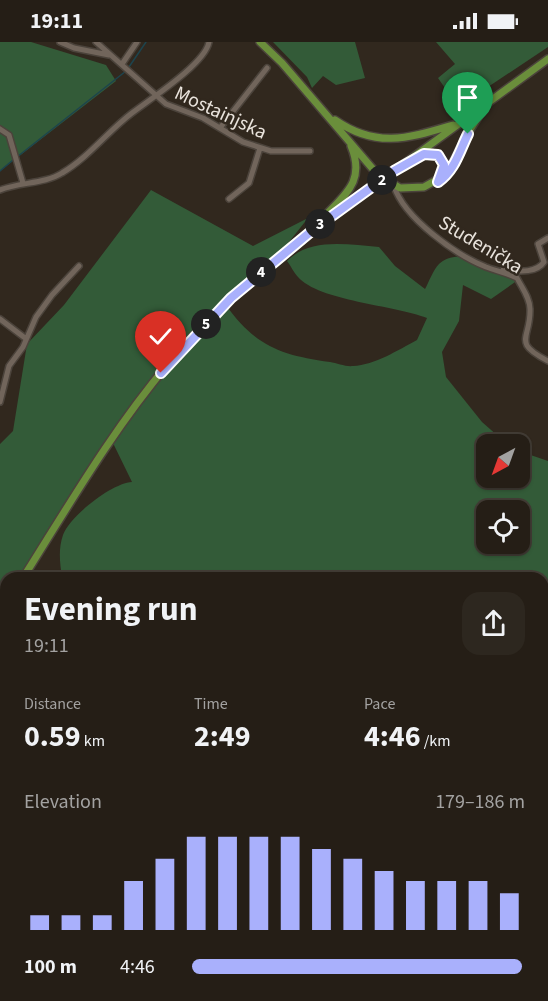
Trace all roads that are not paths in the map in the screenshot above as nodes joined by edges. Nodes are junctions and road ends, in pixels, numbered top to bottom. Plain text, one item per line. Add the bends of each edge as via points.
1 (60, 42) edge
2 (96, 42) edge
3 (137, 42) edge
4 (210, 42) edge
5 (260, 42) edge
6 (111, 55) junction
7 (548, 59) edge
8 (122, 65) junction
9 (267, 68) dead end
10 (157, 97) junction
11 (487, 103) junction
12 (320, 107) junction
13 (459, 124) junction
14 (220, 128) junction
15 (0, 129) edge
16 (357, 132) junction
17 (349, 140) junction
18 (260, 148) junction
19 (310, 151) dead end
20 (392, 172) junction
21 (438, 182) junction
22 (23, 183) junction
23 (394, 186) junction
24 (0, 190) edge
25 (229, 200) dead end
26 (317, 227) junction
27 (548, 238) edge
28 (79, 266) dead end
29 (496, 269) junction
30 (0, 319) edge
31 (25, 338) junction
32 (548, 361) edge
33 (0, 402) edge
34 (27, 572) edge

1 - 6 street
2 - 6 street
3 - 8 street
4 - 10 street via 200,58
5 - 12 main road
6 - 8 street
7 - 11 main road
8 - 10 street, Mostainjska
9 - 14 street
10 - 14 street, Mostainjska
10 - 22 street via 132,113 61,175
11 - 13 main road
11 - 21 main road via 469,130 453,167
12 - 16 main road
12 - 17 main road
13 - 16 main road via 402,139
13 - 20 main road
14 - 18 street, Mostainjska
15 - 22 street via 9,135
16 - 17 main road
17 - 23 main road via 380,176
17 - 26 main road via 356,165 352,186
18 - 19 street, Mostainjska
18 - 25 street via 249,183
20 - 21 main road via 433,153 444,165
20 - 26 main road, bridge
21 - 23 main road via 417,189
22 - 24 street
23 - 29 street, Studenička via 423,226 471,258
26 - 34 main road via 240,290 169,363 115,434
27 - 29 street via 538,244 544,262 540,267
28 - 31 street via 52,295
29 - 32 street, Studenička via 518,280 530,306 525,330 527,346
30 - 31 street
31 - 33 street via 9,366

